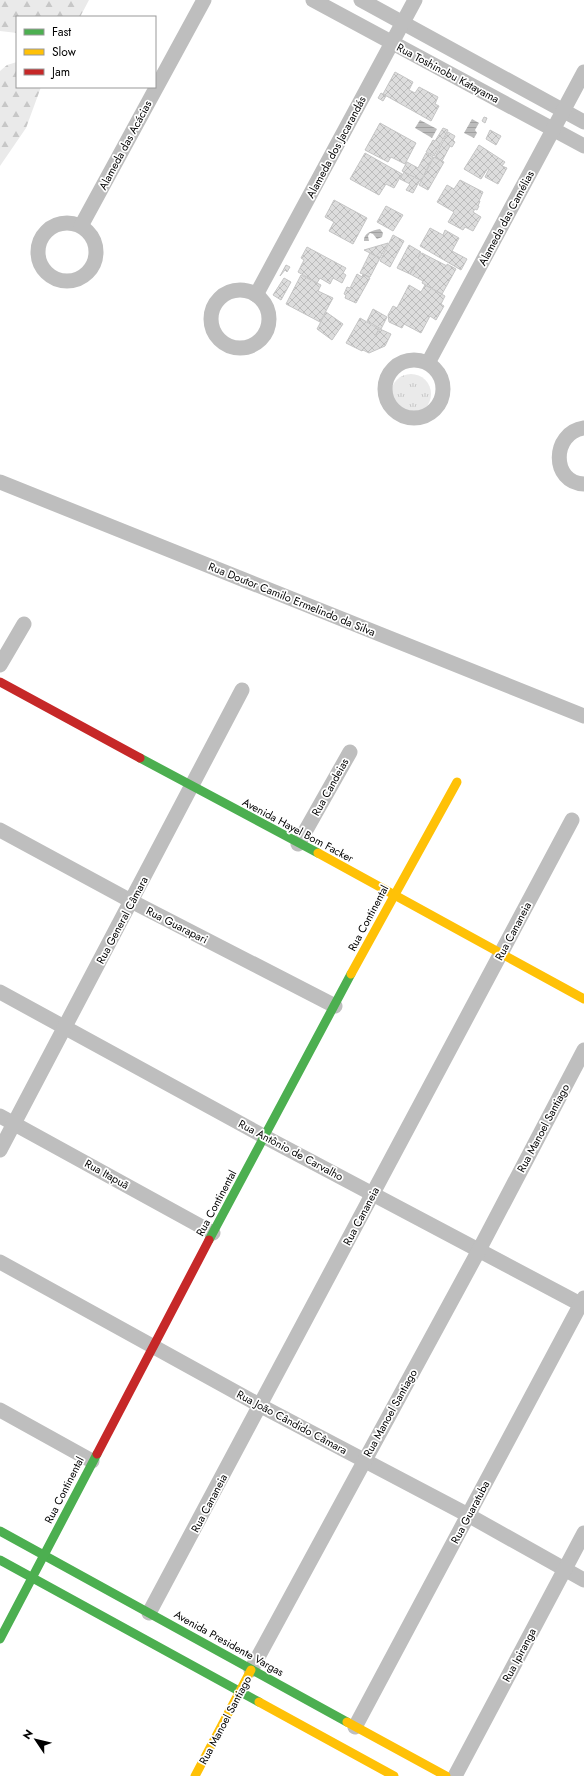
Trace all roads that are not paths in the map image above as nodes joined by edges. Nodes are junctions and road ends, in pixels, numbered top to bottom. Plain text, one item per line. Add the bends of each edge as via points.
1 (204, 0) edge
2 (313, 0) edge
3 (361, 0) edge
4 (415, 0) edge
5 (403, 22) junction
6 (392, 42) junction
7 (584, 72) edge
8 (563, 111) junction
9 (584, 122) edge
10 (553, 129) junction
11 (584, 146) edge
12 (81, 226) dead end
13 (256, 295) dead end
14 (428, 364) dead end
15 (584, 428) edge
16 (0, 482) edge
17 (584, 484) edge
18 (24, 624) dead end
19 (0, 665) edge
20 (0, 682) edge
21 (242, 690) dead end
22 (584, 716) edge
23 (350, 752) dead end
24 (457, 782) dead end
25 (192, 786) junction
26 (572, 820) dead end
27 (0, 830) edge
28 (298, 844) junction
29 (394, 894) junction
30 (132, 901) junction
31 (501, 954) junction
32 (0, 992) edge
33 (584, 999) edge
34 (335, 1006) junction
35 (66, 1027) junction
36 (584, 1050) edge
37 (0, 1116) edge
38 (14, 1124) junction
39 (265, 1137) junction
40 (0, 1150) edge
41 (373, 1193) junction
42 (213, 1233) junction
43 (479, 1250) junction
44 (0, 1262) edge
45 (583, 1303) edge
46 (153, 1348) junction
47 (261, 1406) junction
48 (0, 1410) edge
49 (365, 1460) junction
50 (92, 1461) junction
51 (468, 1515) junction
52 (0, 1531) edge
53 (584, 1533) edge
54 (43, 1556) junction
55 (0, 1560) edge
56 (564, 1570) junction
57 (31, 1577) junction
58 (584, 1580) edge
59 (149, 1613) junction
60 (0, 1639) edge
61 (251, 1670) junction
62 (238, 1692) junction
63 (355, 1727) junction
64 (195, 1776) edge
65 (394, 1776) edge
66 (446, 1776) edge
67 (455, 1776) edge

1 - 12 street, Alameda das Acácias
2 - 6 street, Rua Toshinobu Katayama
3 - 5 street, Rua Toshinobu Katayama
4 - 5 street, Alameda dos Jacarandás
5 - 6 street, Alameda dos Jacarandás
5 - 8 street, Rua Toshinobu Katayama
6 - 10 street, Rua Toshinobu Katayama
6 - 13 street, Alameda dos Jacarandás
7 - 8 street, Alameda das Camélias
8 - 9 street, Rua Toshinobu Katayama
8 - 10 street, Alameda das Camélias
10 - 11 street, Rua Toshinobu Katayama
10 - 14 street, Alameda das Camélias
15 - 17 street via 566,438 559,456 560,466 565,474 572,480
16 - 22 street, Rua Doutor Camilo Ermelindo da Silva
18 - 19 street
20 - 25 street, Avenida Hayel Bom Facker
21 - 25 street, Rua General Câmara
23 - 28 street, Rua Candeias
24 - 29 street, Rua Continental
25 - 28 street, Avenida Hayel Bom Facker
25 - 30 street, Rua General Câmara
26 - 31 street, Rua Cananeia
27 - 30 street, Rua Guarapari
28 - 29 street, Avenida Hayel Bom Facker
29 - 31 street, Avenida Hayel Bom Facker
29 - 34 street, Rua Continental
30 - 34 street, Rua Guarapari
30 - 35 street, Rua General Câmara
31 - 33 street, Avenida Hayel Bom Facker
31 - 41 street, Rua Cananeia
32 - 35 street, Rua Antônio de Carvalho
34 - 39 street, Rua Continental
35 - 38 street, Rua General Câmara
35 - 39 street, Rua Antônio de Carvalho
36 - 43 street, Rua Manoel Santiago
37 - 38 street, Rua Itapuã
38 - 40 street, Rua General Câmara
38 - 42 street, Rua Itapuã
39 - 41 street, Rua Antônio de Carvalho
39 - 42 street, Rua Continental
41 - 43 street, Rua Antônio de Carvalho
41 - 47 street, Rua Cananeia
42 - 46 street, Rua Continental
43 - 45 street, Rua Antônio de Carvalho
43 - 49 street, Rua Manoel Santiago
44 - 46 street, Rua João Cândido Câmara
45 - 51 street, Rua Guaratuba
46 - 47 street, Rua João Cândido Câmara
46 - 50 street, Rua Continental
47 - 49 street, Rua João Cândido Câmara
47 - 59 street, Rua Cananeia
48 - 50 street
49 - 51 street, Rua João Cândido Câmara
49 - 61 street, Rua Manoel Santiago
50 - 54 street, Rua Continental
51 - 56 street, Rua João Cândido Câmara
51 - 63 street, Rua Guaratuba
52 - 54 street, Avenida Presidente Vargas
53 - 56 street, Rua Ipiranga
54 - 57 street, Rua Continental
54 - 59 street, Avenida Presidente Vargas
55 - 57 street
56 - 58 street, Rua João Cândido Câmara
56 - 67 street, Rua Ipiranga
57 - 60 street, Rua Continental
57 - 62 street
59 - 61 street, Avenida Presidente Vargas
61 - 62 street, Rua Manoel Santiago
61 - 63 street, Avenida Presidente Vargas
62 - 64 street, Rua Manoel Santiago
62 - 65 street
63 - 66 street, Avenida Presidente Vargas

